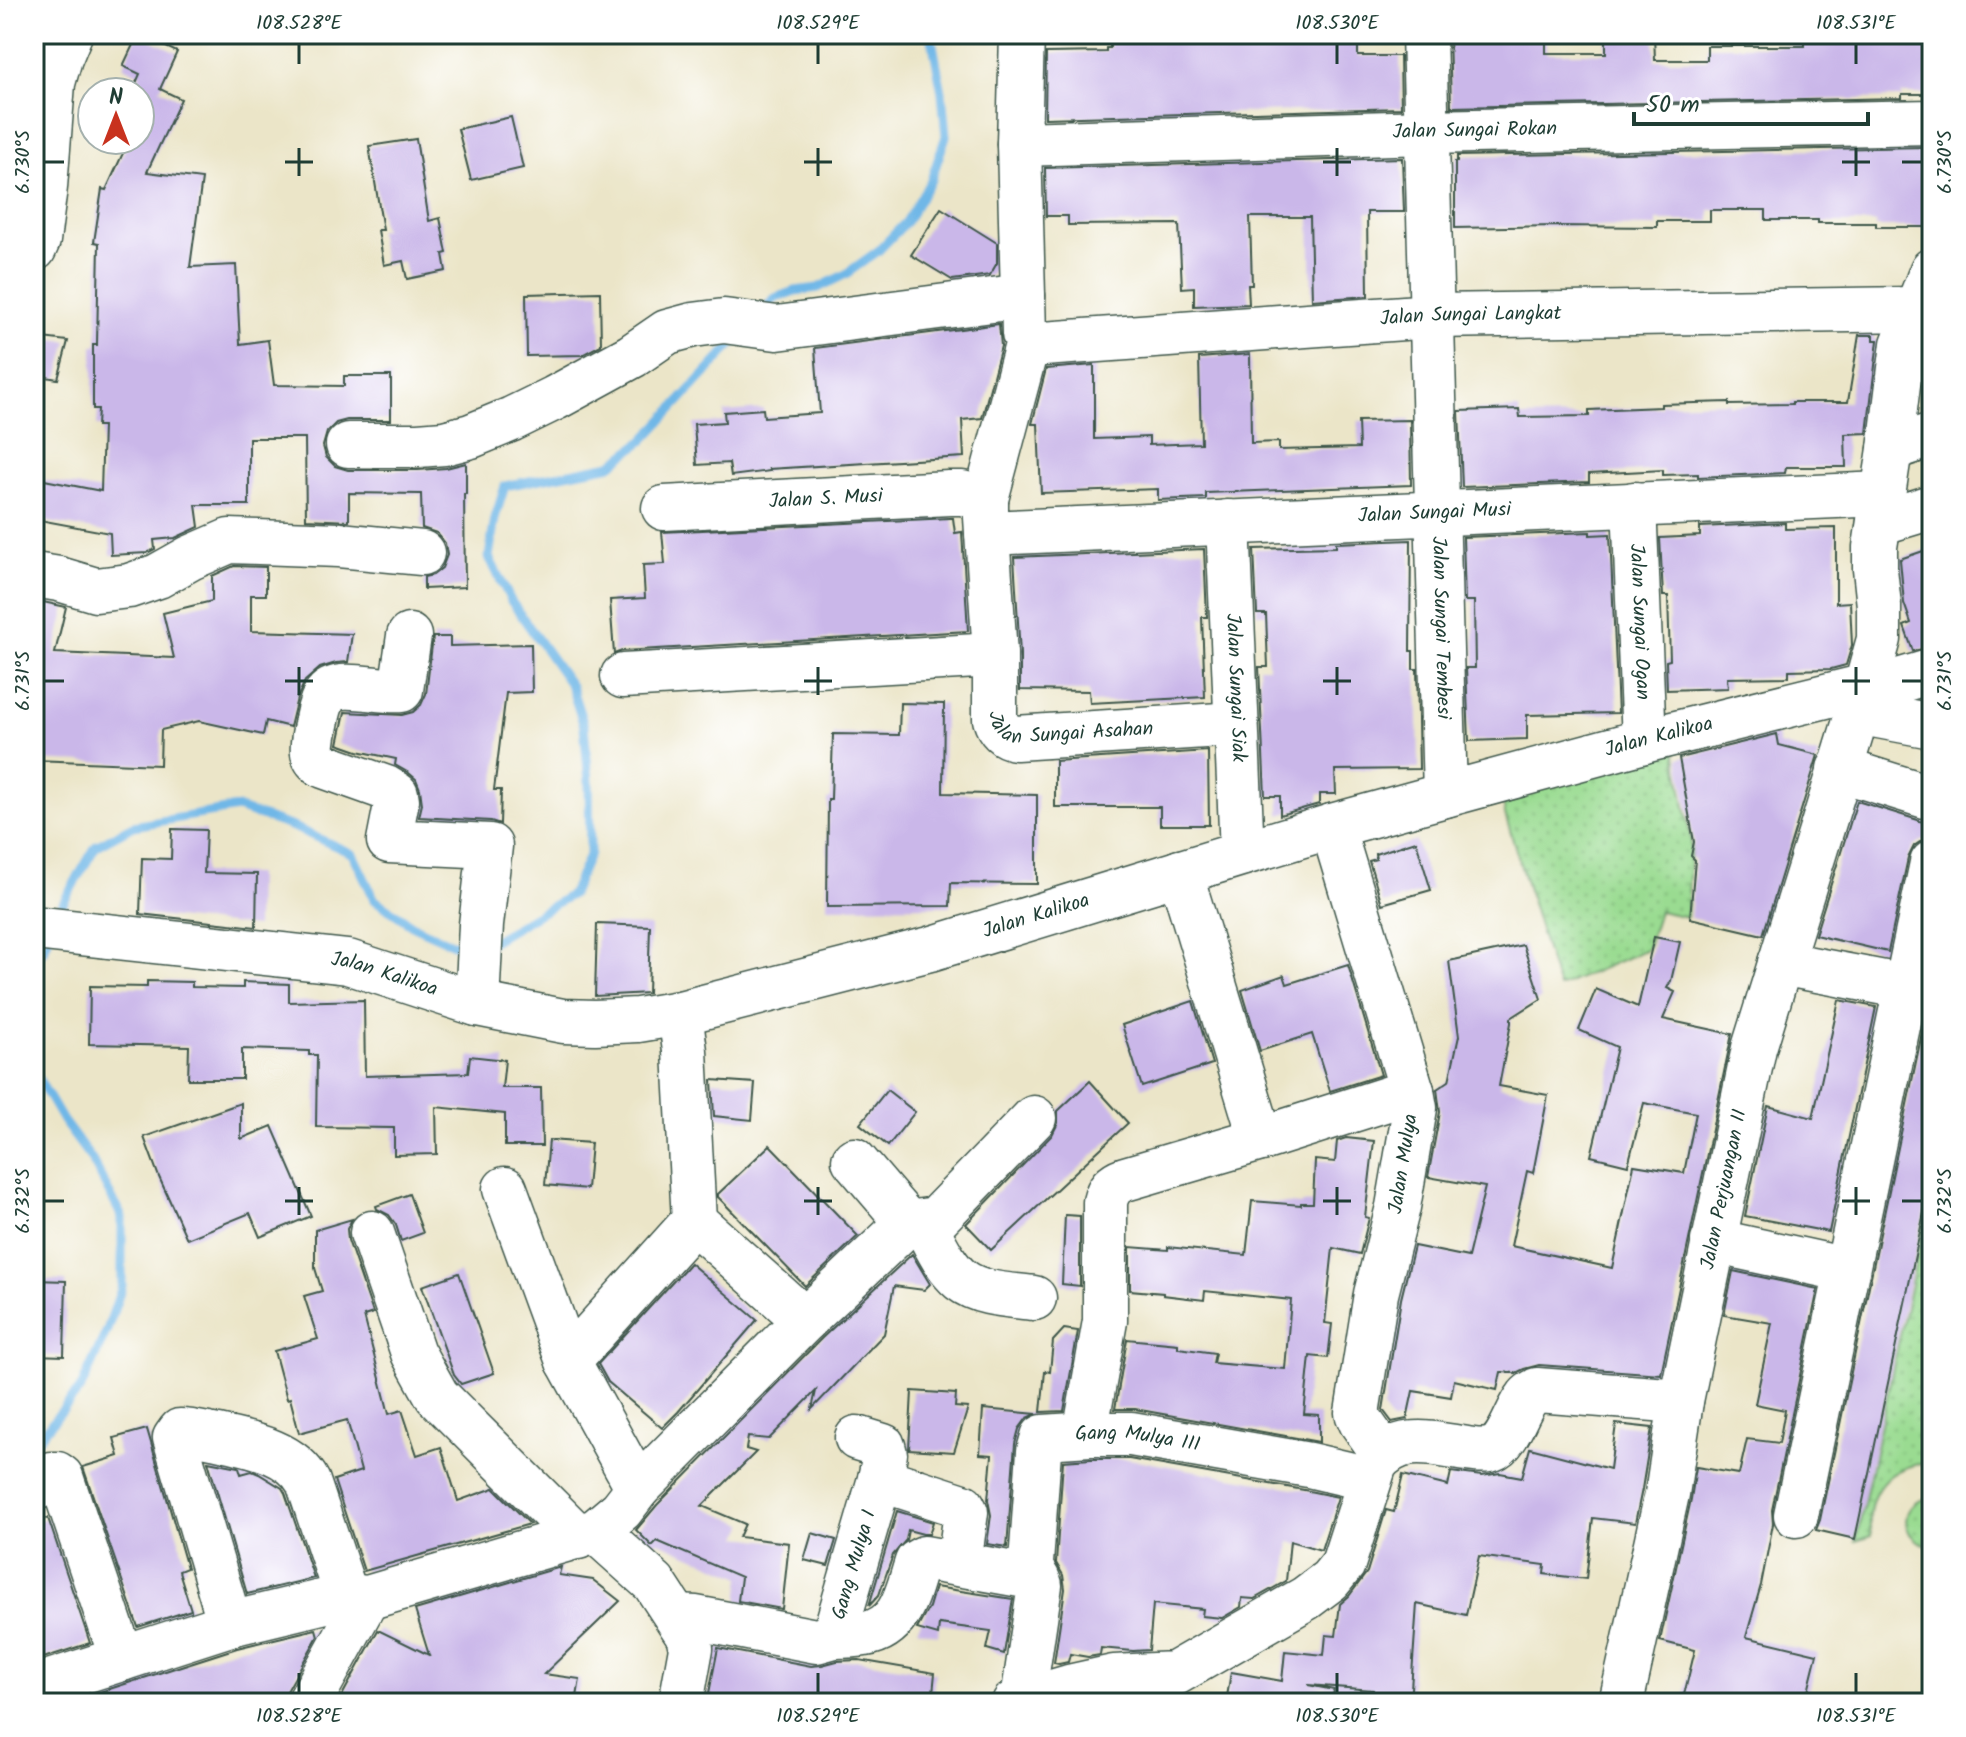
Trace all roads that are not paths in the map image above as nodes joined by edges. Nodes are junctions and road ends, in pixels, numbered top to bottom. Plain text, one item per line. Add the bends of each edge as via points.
1 (70, 34) edge
2 (1022, 34) edge
3 (1424, 34) edge
4 (1932, 122) edge
5 (1427, 132) junction
6 (1019, 144) junction
7 (34, 249) edge
8 (1932, 270) edge
9 (1023, 296) junction
10 (1916, 309) junction
11 (1432, 316) junction
12 (1028, 341) junction
13 (1932, 435) edge
14 (348, 445) dead end
15 (1890, 449) junction
16 (1634, 504) junction
17 (1932, 507) edge
18 (664, 508) dead end
19 (1881, 508) junction
20 (1437, 512) junction
21 (986, 516) junction
22 (1228, 522) junction
23 (422, 553) dead end
24 (34, 575) edge
25 (409, 636) dead end
26 (995, 655) junction
27 (1932, 671) edge
28 (623, 676) dead end
29 (1862, 699) junction
30 (1236, 724) junction
31 (1932, 726) edge
32 (1644, 741) junction
33 (1839, 769) junction
34 (1445, 795) junction
35 (1932, 798) edge
36 (1332, 826) junction
37 (1242, 853) junction
38 (1932, 863) edge
39 (1180, 872) junction
40 (34, 928) edge
41 (1783, 951) junction
42 (1909, 976) junction
43 (477, 1004) junction
44 (680, 1013) junction
45 (1412, 1091) junction
46 (1034, 1118) dead end
47 (1261, 1139) junction
48 (854, 1160) dead end
49 (505, 1189) dead end
50 (694, 1221) junction
51 (916, 1223) junction
52 (372, 1233) dead end
53 (1713, 1241) junction
54 (1847, 1270) junction
55 (1034, 1298) dead end
56 (805, 1320) junction
57 (568, 1361) junction
58 (1681, 1401) junction
59 (1085, 1434) junction
60 (857, 1438) dead end
61 (1376, 1466) junction
62 (880, 1479) junction
63 (638, 1488) junction
64 (34, 1489) edge
65 (1796, 1515) dead end
66 (587, 1534) junction
67 (959, 1564) junction
68 (1030, 1577) junction
69 (356, 1597) junction
70 (677, 1617) junction
71 (230, 1624) junction
72 (834, 1636) junction
73 (122, 1659) junction
74 (34, 1687) edge
75 (1018, 1701) edge
76 (309, 1703) edge
77 (681, 1703) edge
78 (1621, 1703) edge

1 - 7 street via 53,83
2 - 6 street
3 - 5 street, Jalan Sungai Tembesi
4 - 5 street, Jalan Sungai Rokan
5 - 6 street, Jalan Sungai Rokan
5 - 11 street, Jalan Sungai Tembesi
6 - 9 street
8 - 10 street
9 - 12 street
9 - 14 street via 777,328 724,321 693,325 667,332 555,398 471,436 418,445
10 - 11 street, Jalan Sungai Langkat
10 - 15 street via 1903,344
11 - 12 street, Jalan Sungai Langkat
11 - 20 street, Jalan Sungai Tembesi
12 - 21 street, Jalan Sungai Asahan
13 - 15 street
15 - 19 street
16 - 19 street, Jalan Sungai Musi
16 - 20 street, Jalan Sungai Musi
16 - 32 street, Jalan Sungai Ogan
17 - 19 street, Jalan Sungai Musi
18 - 21 street, Jalan S. Musi via 962,493
19 - 29 street via 1875,547 1879,639
20 - 22 street, Jalan Sungai Musi
20 - 34 street, Jalan Sungai Tembesi
21 - 22 street, Jalan Sungai Musi
21 - 26 street, Jalan Sungai Asahan
22 - 30 street, Jalan Sungai Siak
23 - 24 street via 229,541 129,586 96,590
25 - 43 street via 401,690 336,687 327,692 312,755 324,766 396,794 389,841 490,846
26 - 28 street
26 - 30 street, Jalan Sungai Asahan via 995,719 1013,738
27 - 29 street, Jalan Kalikoa
29 - 31 street
29 - 32 street, Jalan Kalikoa
29 - 33 street, Jalan Perjuangan II
30 - 37 street, Jalan Sungai Siak
32 - 34 street, Jalan Kalikoa
33 - 35 street
33 - 41 street, Jalan Perjuangan II
34 - 36 street, Jalan Kalikoa
36 - 37 street, Jalan Kalikoa
36 - 45 street, Jalan Mulya
37 - 39 street, Jalan Kalikoa
38 - 42 street
39 - 44 street, Jalan Kalikoa via 930,949
39 - 47 street
40 - 43 street, Jalan Kalikoa via 348,962
41 - 42 street
41 - 53 street, Jalan Perjuangan II via 1754,1048
42 - 54 street
43 - 44 street, Jalan Kalikoa via 584,1022
44 - 50 street
45 - 47 street
45 - 61 street, Jalan Mulya via 1415,1108 1357,1413
46 - 51 street via 936,1219
47 - 59 street via 1125,1179 1107,1193 1105,1321
48 - 51 street
49 - 57 street
50 - 56 street
50 - 57 street
51 - 55 street via 962,1281 991,1292
51 - 56 street
52 - 66 street via 413,1353 437,1396
53 - 54 street
53 - 58 street, Jalan Perjuangan II
54 - 65 street
56 - 63 street
57 - 63 street
58 - 61 street via 1537,1390 1527,1396 1503,1441 1493,1449 1398,1445
58 - 78 street, Jalan Perjuangan II via 1667,1494
59 - 61 street, Gang Mulya III via 1131,1434 1309,1465
59 - 68 street, Gang Mulya III via 1043,1437
60 - 62 street, Gang Mulya I via 883,1446
61 - 75 street via 1343,1564 1306,1598 1174,1674 1114,1677
62 - 67 street via 963,1506
62 - 72 street, Gang Mulya I
63 - 66 street via 621,1510
64 - 73 street via 52,1474 61,1477
66 - 69 street
66 - 70 street via 654,1583
67 - 68 street
67 - 72 street via 924,1558 917,1562 901,1610 890,1623 869,1634
68 - 75 street via 1040,1585
69 - 71 street
69 - 71 street via 299,1468 249,1444 180,1431 175,1438
69 - 76 street
70 - 72 street, Gang Mulya I via 816,1641
70 - 77 street via 691,1648
71 - 73 street
73 - 74 street

